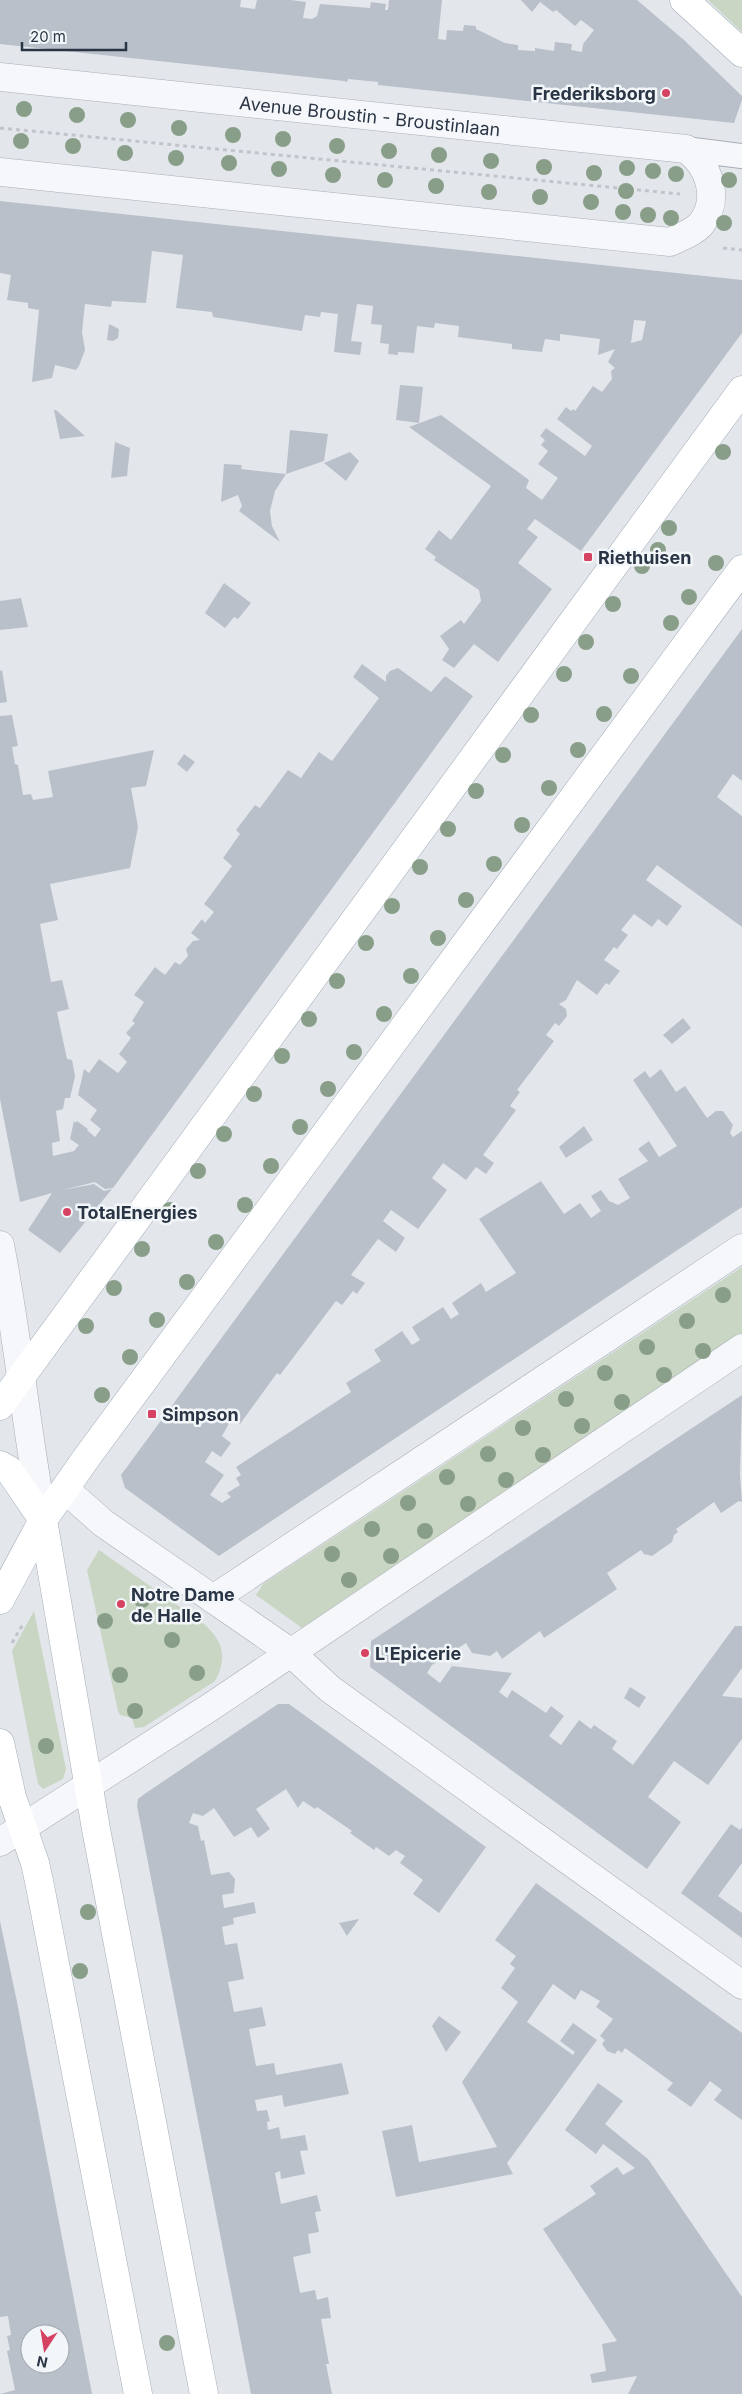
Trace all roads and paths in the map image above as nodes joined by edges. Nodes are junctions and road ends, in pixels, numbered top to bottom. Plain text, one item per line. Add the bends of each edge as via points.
1 (684, 0) edge
2 (742, 52) edge
3 (0, 77) edge
4 (0, 128) edge
5 (686, 149) junction
6 (742, 156) edge
7 (0, 172) edge
8 (711, 197) junction
9 (742, 390) edge
10 (742, 568) edge
11 (0, 1245) edge
12 (742, 1248) edge
13 (742, 1348) edge
14 (22, 1373) junction
15 (0, 1406) edge
16 (0, 1464) edge
17 (66, 1490) junction
18 (43, 1520) junction
19 (213, 1599) junction
20 (0, 1600) edge
21 (27, 1618) dead end
22 (12, 1643) dead end
23 (290, 1652) junction
24 (0, 1743) edge
25 (90, 1784) junction
26 (22, 1828) junction
27 (0, 1842) edge
28 (742, 1985) edge
29 (138, 2394) edge
30 (204, 2394) edge

1 - 2 main road
3 - 5 street, Avenue Broustin - Broustinlaan
4 - 8 path
5 - 6 street, Avenue Broustin - Broustinlaan
5 - 8 street via 704,166
7 - 8 street via 670,242 701,224
9 - 14 main road
10 - 17 main road
11 - 14 street
12 - 19 street
13 - 23 street
14 - 15 main road
14 - 18 street via 30,1452
16 - 18 main road via 9,1470
17 - 18 main road
17 - 19 street via 103,1523
18 - 20 main road
18 - 25 main road
19 - 23 street
21 - 22 path
23 - 25 street
23 - 28 street via 330,1689
24 - 26 main road
25 - 26 street
25 - 30 main road via 122,1973
26 - 27 street
26 - 29 main road via 40,1886

